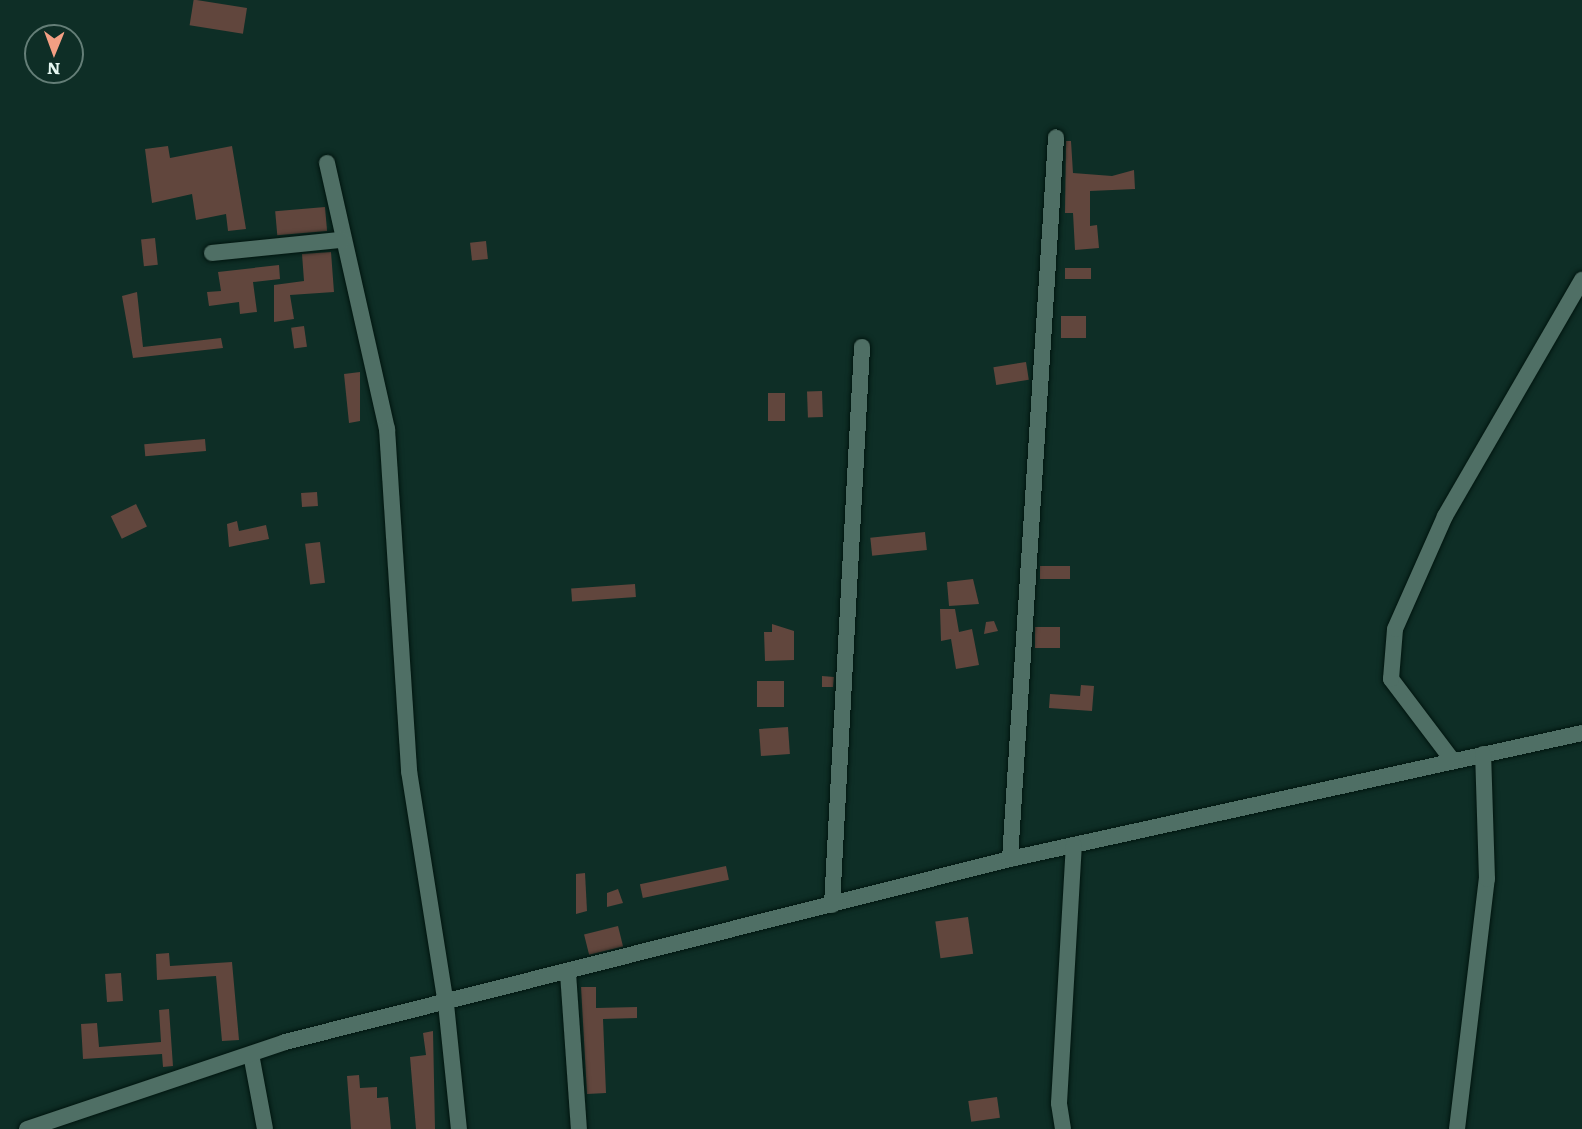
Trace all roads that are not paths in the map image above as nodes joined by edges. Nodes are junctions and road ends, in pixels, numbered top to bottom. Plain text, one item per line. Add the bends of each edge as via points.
1 (1056, 137) dead end
2 (327, 163) dead end
3 (340, 240) junction
4 (212, 253) dead end
5 (1582, 280) edge
6 (862, 347) dead end
7 (1582, 733) edge
8 (1483, 754) junction
9 (1453, 761) junction
10 (1074, 845) junction
11 (1010, 859) junction
12 (832, 905) junction
13 (568, 973) junction
14 (446, 1004) junction
15 (251, 1053) junction
16 (27, 1129) edge
17 (265, 1129) edge
18 (459, 1129) edge
19 (579, 1129) edge
20 (1063, 1129) edge
21 (1457, 1129) edge

1 - 11 street
2 - 3 street
3 - 4 street
3 - 14 street via 387,429 409,771
5 - 9 street via 1445,516 1395,629 1391,680
6 - 12 street
7 - 8 street
8 - 9 street
8 - 21 street via 1487,879
9 - 10 street
10 - 11 street
10 - 20 street via 1059,1103
11 - 12 street
12 - 13 street
13 - 14 street
13 - 19 street
14 - 15 street
14 - 18 street
15 - 16 street
15 - 17 street

